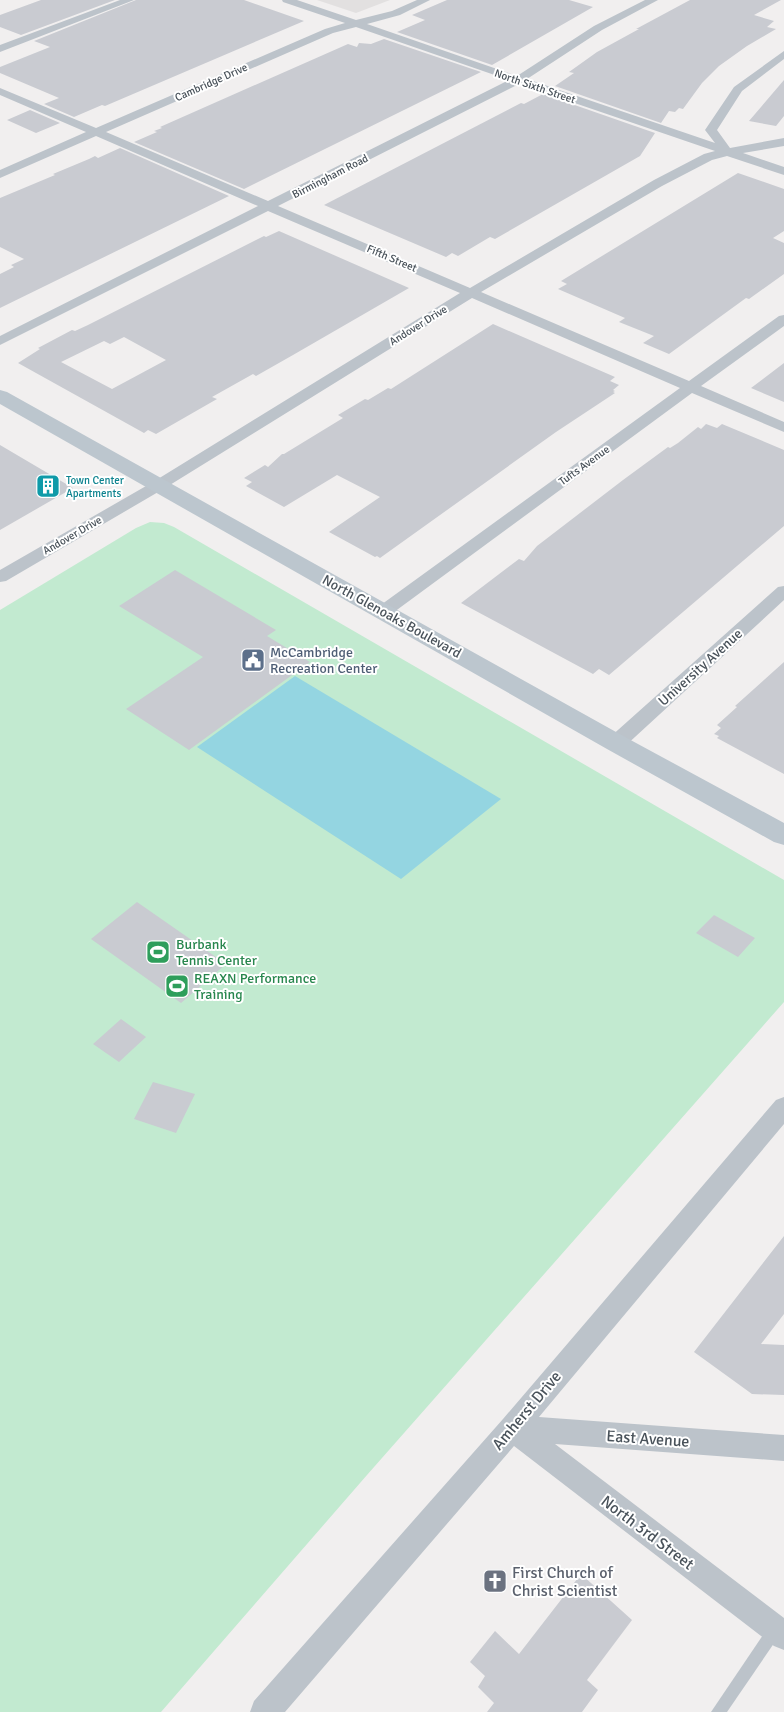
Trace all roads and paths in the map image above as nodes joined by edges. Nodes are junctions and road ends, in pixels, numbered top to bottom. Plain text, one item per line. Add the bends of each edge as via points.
1 (129, 0) edge
2 (287, 0) edge
3 (425, 0) edge
4 (653, 0) edge
5 (355, 24) junction
6 (0, 49) edge
7 (784, 54) edge
8 (518, 80) junction
9 (0, 91) edge
10 (97, 132) junction
11 (784, 142) edge
12 (727, 152) junction
13 (784, 171) edge
14 (0, 174) edge
15 (270, 206) junction
16 (472, 292) junction
17 (784, 319) edge
18 (0, 341) edge
19 (690, 388) junction
20 (0, 396) edge
21 (784, 427) edge
22 (159, 486) junction
23 (0, 577) edge
24 (784, 591) edge
25 (384, 611) junction
26 (616, 743) junction
27 (784, 835) edge
28 (784, 1107) edge
29 (512, 1428) junction
30 (784, 1448) edge
31 (780, 1633) edge
32 (266, 1712) edge
33 (718, 1712) edge

1 - 6 street
2 - 5 street, North Sixth Street
3 - 5 street, Cambridge Drive via 396,13
4 - 8 street, Birmingham Road via 598,28
5 - 8 street, North Sixth Street
5 - 10 street, Cambridge Drive via 329,31
7 - 12 street via 738,89 711,130
8 - 12 street, North Sixth Street
8 - 15 street, Birmingham Road
9 - 10 street, Fifth Street
10 - 14 street, Cambridge Drive
10 - 15 street, Fifth Street
11 - 12 street, Andover Drive
12 - 13 street, North Sixth Street
12 - 16 street, Andover Drive via 708,157 658,183
15 - 16 street, Fifth Street
15 - 18 street, Birmingham Road
16 - 19 street, Fifth Street
16 - 22 street, Andover Drive
17 - 19 street, Tufts Avenue
19 - 21 street, Fifth Street
19 - 25 street, Tufts Avenue
20 - 22 main road, North Glenoaks Boulevard
22 - 23 street, Andover Drive
22 - 25 main road, North Glenoaks Boulevard
24 - 26 street, University Avenue
25 - 26 main road, North Glenoaks Boulevard
26 - 27 main road, North Glenoaks Boulevard
28 - 29 street, Amherst Drive
29 - 30 street, East Avenue
29 - 31 street, North 3rd Street
29 - 32 street, Amherst Drive
31 - 33 lane

